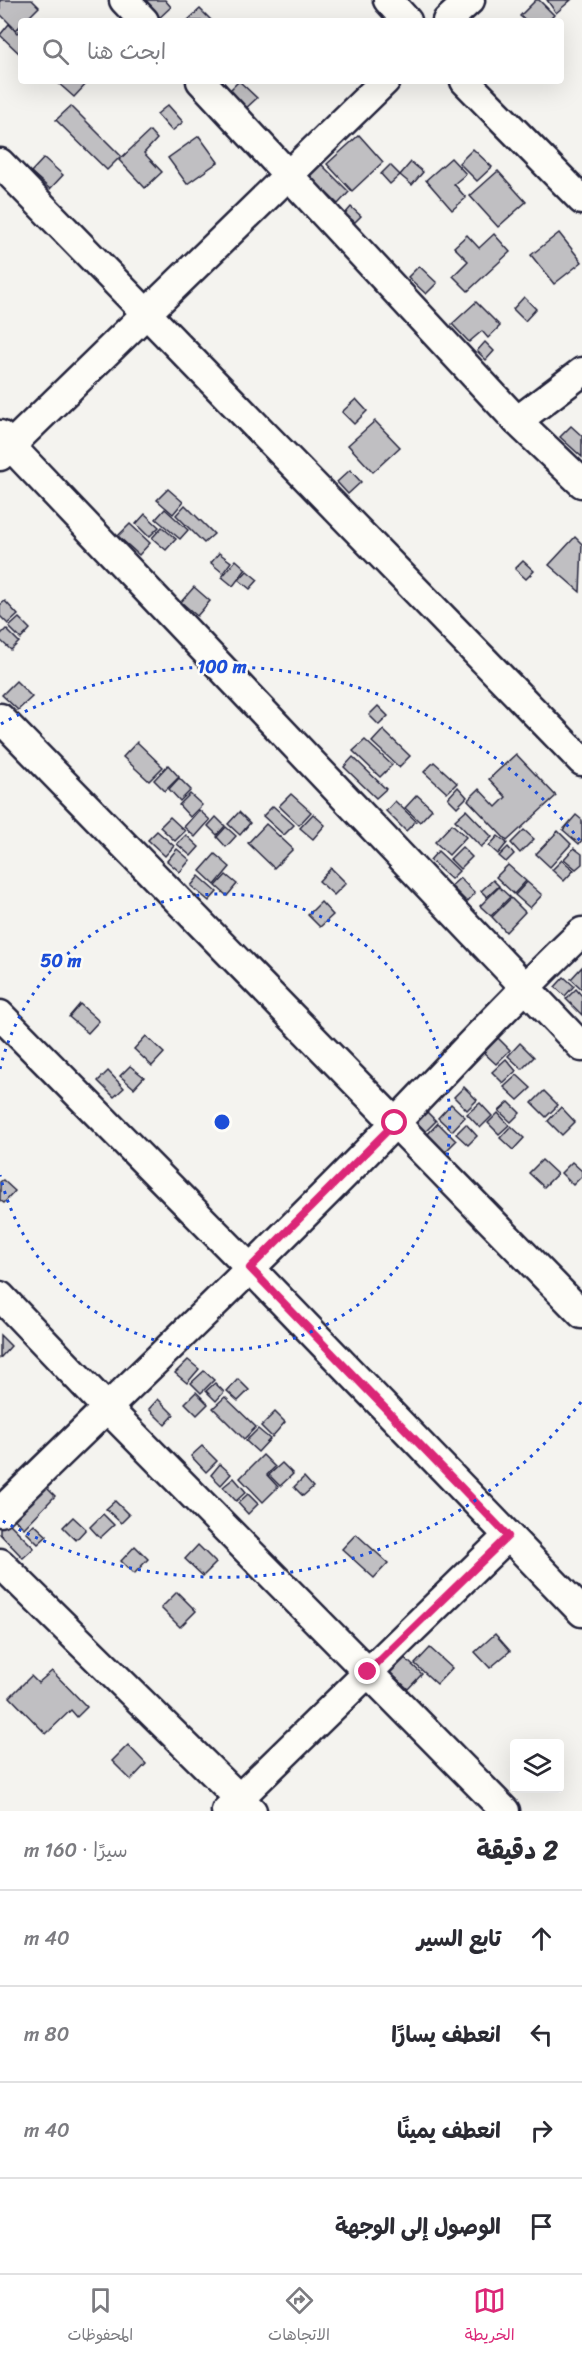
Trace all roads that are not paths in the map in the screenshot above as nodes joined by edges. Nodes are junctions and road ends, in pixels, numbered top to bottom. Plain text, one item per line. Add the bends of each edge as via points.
1 (124, 0) edge
2 (388, 0) edge
3 (470, 0) edge
4 (141, 18) edge
5 (404, 18) edge
6 (450, 18) edge
7 (204, 84) edge
8 (382, 84) edge
9 (468, 84) edge
10 (0, 163) edge
11 (290, 174) junction
12 (582, 200) edge
13 (147, 312) junction
14 (582, 372) edge
15 (517, 421) junction
16 (4, 446) edge
17 (582, 483) edge
18 (0, 718) edge
19 (582, 761) edge
20 (582, 932) edge
21 (523, 988) junction
22 (0, 1015) edge
23 (582, 1047) edge
24 (395, 1123) junction
25 (250, 1268) junction
26 (0, 1296) edge
27 (582, 1314) edge
28 (107, 1408) junction
29 (0, 1512) edge
30 (508, 1536) junction
31 (0, 1563) edge
32 (582, 1612) edge
33 (368, 1672) junction
34 (239, 1807) edge
35 (505, 1811) edge

1 - 4 street
2 - 5 street
3 - 6 street
7 - 11 street
8 - 11 street
9 - 12 street
10 - 13 street
11 - 13 street
11 - 15 street
13 - 16 street
13 - 19 street
14 - 15 street
15 - 17 street
16 - 21 street
18 - 24 street
20 - 21 street
21 - 23 street
21 - 24 street
22 - 25 street
24 - 25 street
24 - 27 street
25 - 28 street
25 - 30 street
26 - 28 street
28 - 29 street
28 - 33 street
30 - 32 street
30 - 33 street
31 - 34 street
33 - 34 street
33 - 35 street

